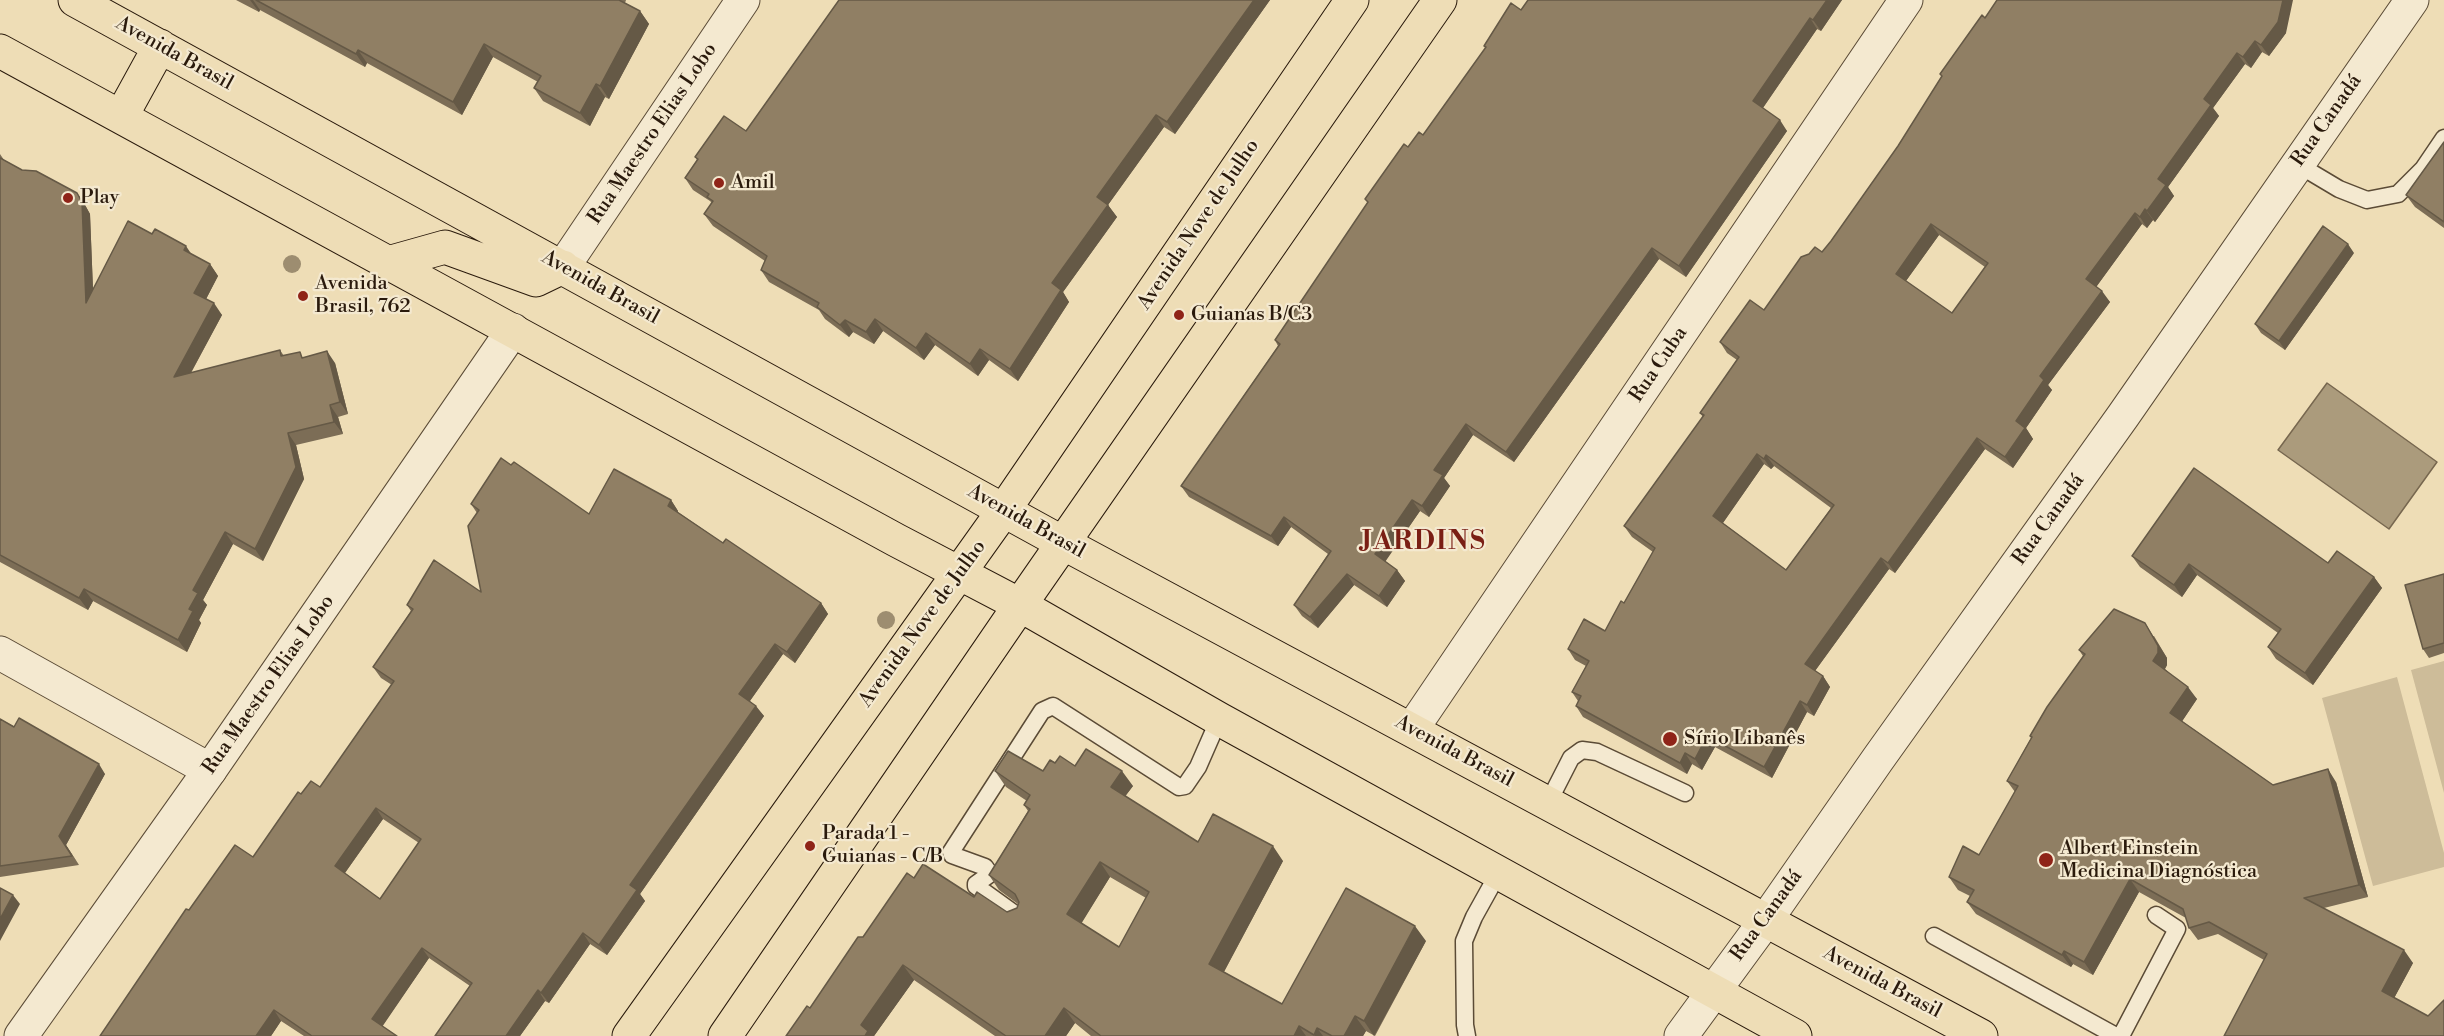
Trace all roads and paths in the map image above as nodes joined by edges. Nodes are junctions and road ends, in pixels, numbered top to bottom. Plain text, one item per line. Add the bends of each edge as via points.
1 (75, 0) edge
2 (743, 0) edge
3 (1352, 0) edge
4 (1440, 0) edge
5 (1906, 0) edge
6 (2412, 0) edge
7 (160, 46) junction
8 (0, 51) edge
9 (121, 117) junction
10 (2444, 138) edge
11 (2297, 164) junction
12 (388, 263) junction
13 (563, 267) junction
14 (513, 330) junction
15 (1004, 510) junction
16 (1063, 543) junction
17 (959, 574) junction
18 (1020, 605) junction
19 (0, 653) edge
20 (1219, 719) junction
21 (1412, 729) junction
22 (210, 770) junction
23 (1685, 793) dead end
24 (1548, 802) junction
25 (1499, 872) junction
26 (2156, 915) edge
27 (1019, 917) edge
28 (1766, 920) junction
29 (1934, 936) dead end
30 (1713, 991) junction
31 (21, 1036) edge
32 (629, 1036) edge
33 (725, 1036) edge
34 (1467, 1036) edge
35 (1681, 1036) edge
36 (1796, 1036) edge
37 (1981, 1036) edge
38 (2116, 1036) edge
39 (2121, 1036) edge

1 - 7 main road, Avenida Brasil
2 - 13 street, Rua Maestro Elias Lobo
3 - 15 main road, Avenida Nove de Julho
4 - 16 main road
5 - 21 street, Rua Cuba
6 - 11 street, Rua Canadá
7 - 9 main road
7 - 13 main road, Avenida Brasil
8 - 9 main road
9 - 12 main road
10 - 11 lane via 2423,169 2398,194 2367,200 2339,189
11 - 28 street, Rua Canadá
12 - 13 main road via 446,247 536,280
12 - 14 main road
13 - 15 main road, Avenida Brasil
14 - 17 main road
14 - 22 street, Rua Maestro Elias Lobo
15 - 16 main road, Avenida Brasil
15 - 17 main road, Avenida Nove de Julho
16 - 18 main road
16 - 21 main road, Avenida Brasil
17 - 18 main road
17 - 32 main road, Avenida Nove de Julho
18 - 20 main road
18 - 33 main road
19 - 22 street
20 - 25 main road
20 - 27 lane via 1198,767 1185,786 1179,787 1053,706 1042,711 951,852 985,867 990,874 976,886
21 - 24 main road, Avenida Brasil
22 - 31 street, Rua Maestro Elias Lobo
23 - 24 lane via 1598,752 1582,750 1570,758
24 - 28 main road, Avenida Brasil
25 - 30 main road
25 - 34 lane via 1464,941
26 - 39 lane via 2177,928
28 - 30 street, Rua Canadá
28 - 37 main road, Avenida Brasil
29 - 38 lane
30 - 35 street, Rua Canadá
30 - 36 main road

